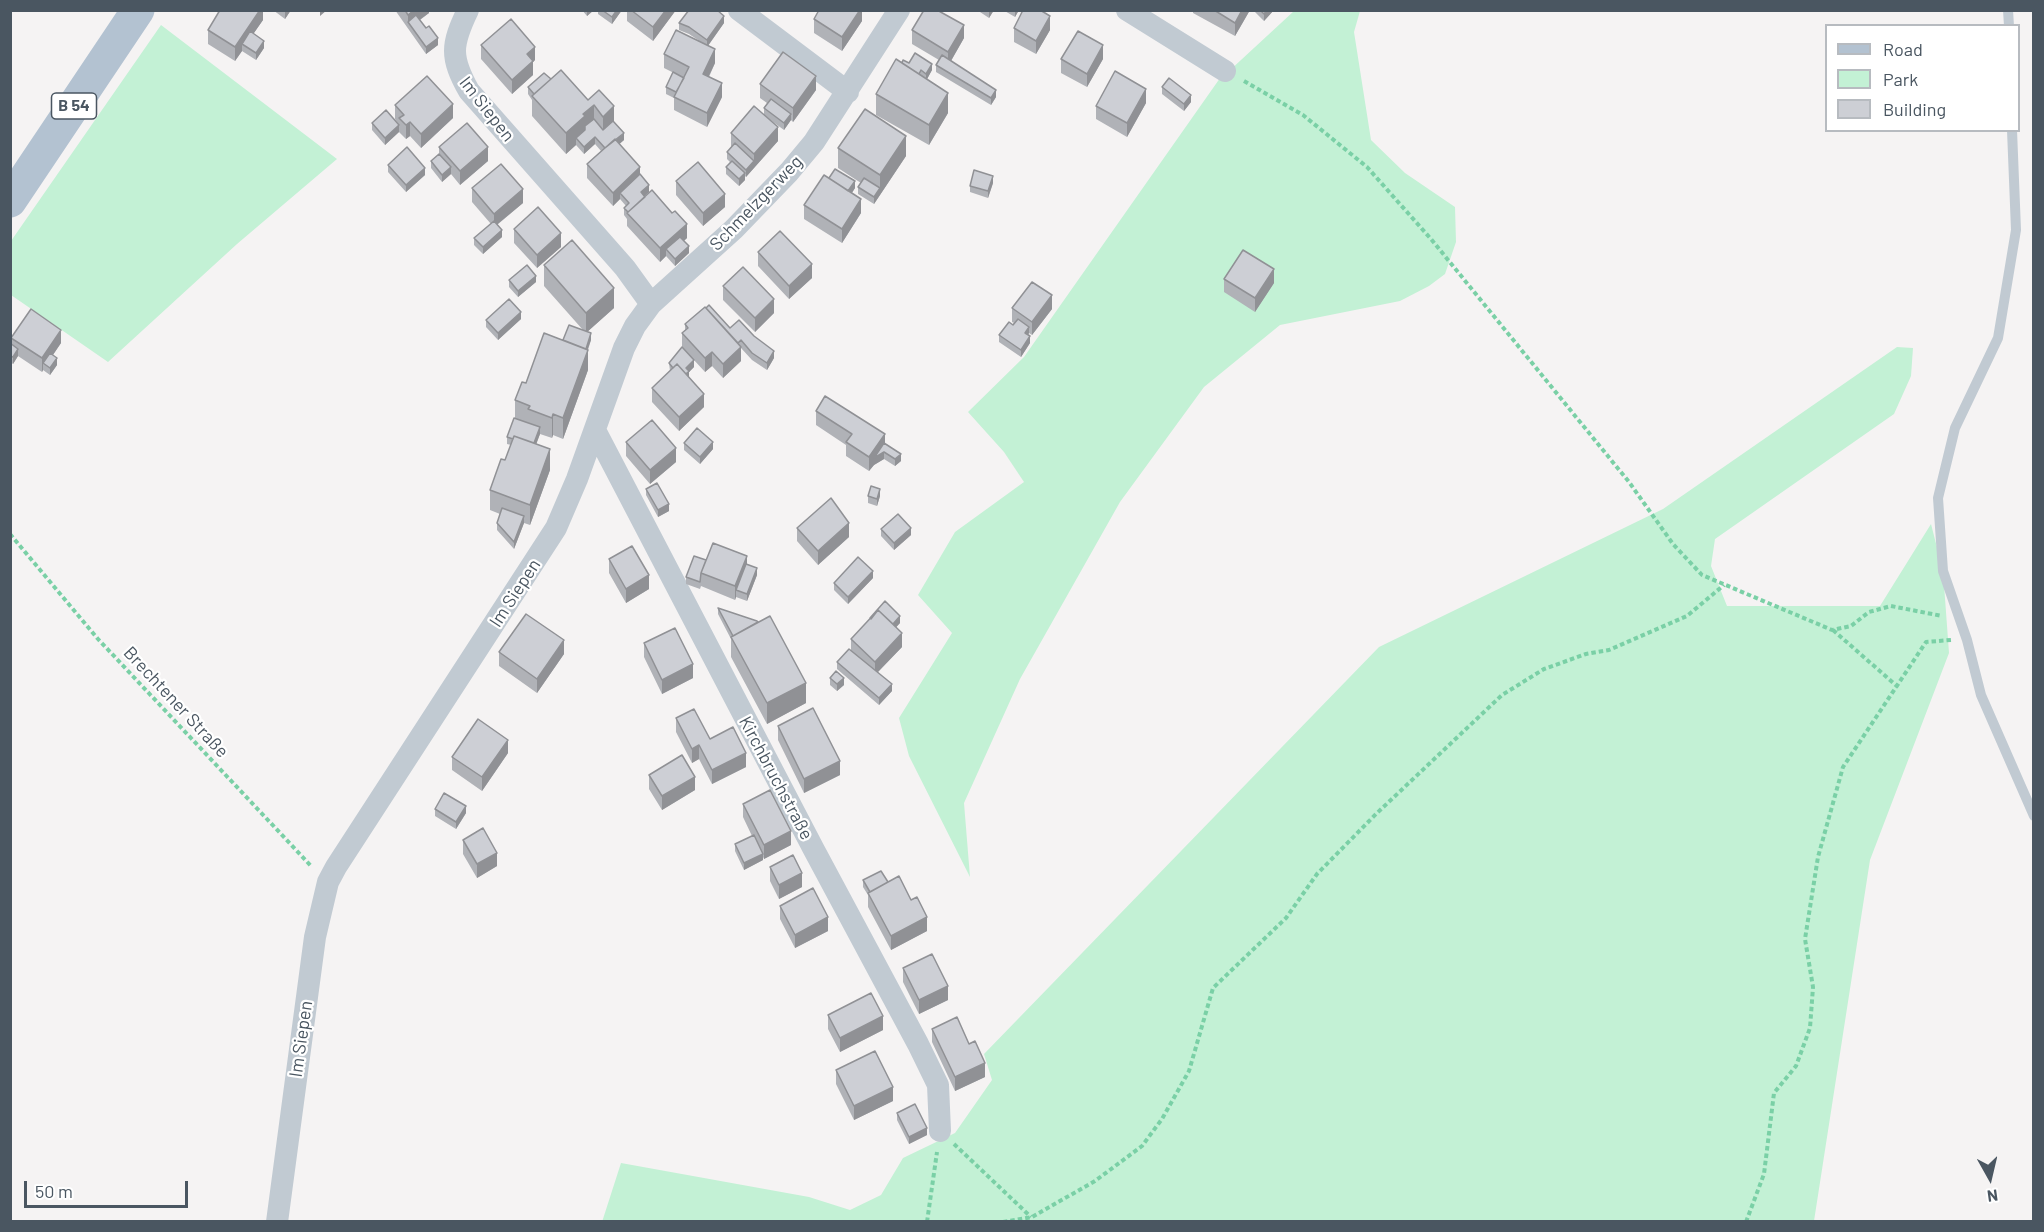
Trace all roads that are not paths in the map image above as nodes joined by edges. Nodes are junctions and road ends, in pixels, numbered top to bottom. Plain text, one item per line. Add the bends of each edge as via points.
1 (138, 10) edge
2 (468, 10) edge
3 (740, 10) edge
4 (899, 10) edge
5 (1127, 10) edge
6 (1225, 71) road end
7 (848, 92) junction
8 (2012, 132) edge
9 (10, 201) edge
10 (651, 304) junction
11 (595, 430) junction
12 (2034, 816) edge
13 (940, 1131) road end
14 (277, 1221) edge

1 - 9 main road, B 54
2 - 10 street, Im Siepen via 453,53 469,91 625,268
3 - 7 street
4 - 7 street, Schmelzgerweg
5 - 6 street
7 - 10 street, Schmelzgerweg via 789,172 734,229
8 - 12 lane via 2016,230 1998,338 1955,428 1938,498 1942,571 1967,640 1980,695
10 - 11 street, Im Siepen via 624,348
11 - 13 street, Kirchbruchstraße via 918,1044 938,1085
11 - 14 street, Im Siepen via 556,528 328,882 315,937

